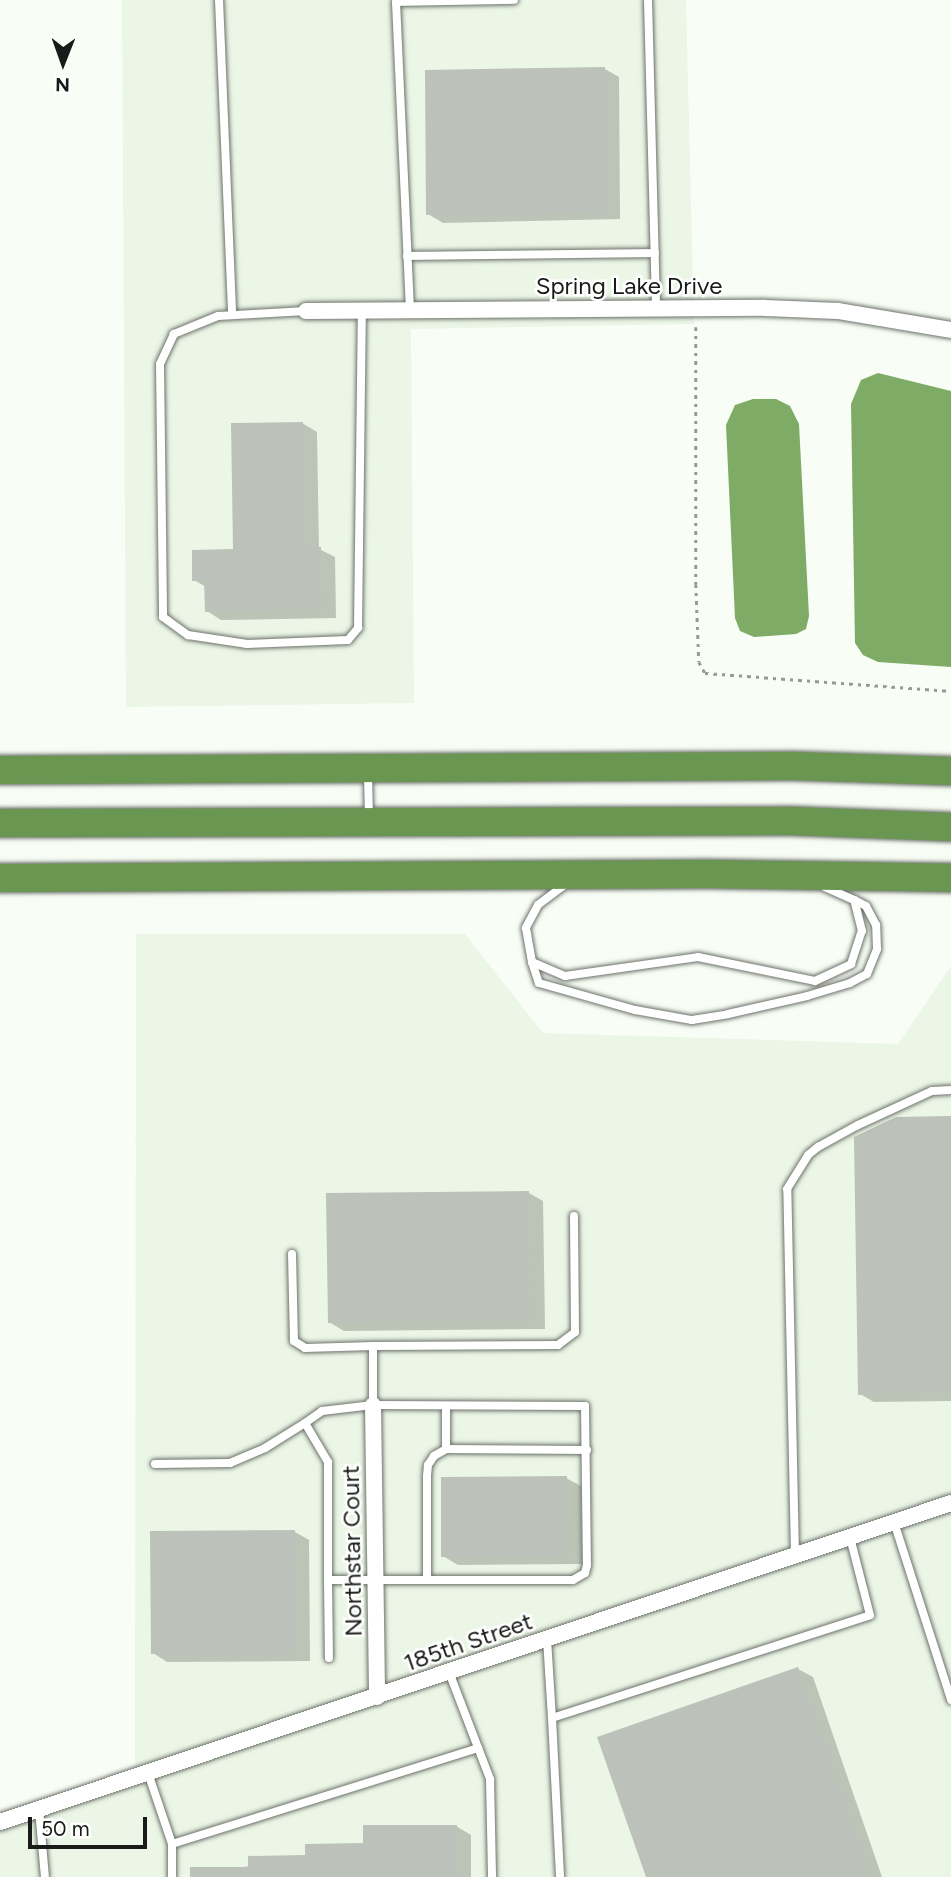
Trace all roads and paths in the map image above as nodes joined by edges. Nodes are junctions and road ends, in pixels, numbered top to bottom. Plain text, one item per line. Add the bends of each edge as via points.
1 (219, 0) edge
2 (514, 0) edge
3 (648, 0) edge
4 (655, 253) junction
5 (407, 256) junction
6 (656, 308) junction
7 (362, 310) junction
8 (410, 310) junction
9 (306, 311) joint
10 (232, 315) junction
11 (696, 327) dead end
12 (951, 330) edge
13 (951, 691) edge
14 (368, 768) junction
15 (0, 770) edge
16 (951, 771) edge
17 (0, 823) edge
18 (369, 824) junction
19 (951, 827) edge
20 (577, 875) junction
21 (800, 875) junction
22 (0, 878) edge
23 (951, 878) edge
24 (854, 900) junction
25 (532, 962) junction
26 (951, 1090) edge
27 (574, 1216) dead end
28 (292, 1254) dead end
29 (373, 1346) junction
30 (373, 1405) junction
31 (446, 1406) junction
32 (305, 1423) junction
33 (446, 1449) junction
34 (587, 1450) junction
35 (155, 1464) dead end
36 (951, 1503) edge
37 (894, 1522) junction
38 (850, 1537) junction
39 (795, 1556) junction
40 (328, 1580) junction
41 (374, 1580) junction
42 (427, 1580) junction
43 (547, 1640) junction
44 (329, 1658) dead end
45 (449, 1672) junction
46 (377, 1697) junction
47 (951, 1700) edge
48 (552, 1718) junction
49 (478, 1748) junction
50 (148, 1773) junction
51 (39, 1810) junction
52 (0, 1822) edge
53 (172, 1844) junction
54 (45, 1877) edge
55 (172, 1877) edge
56 (492, 1877) edge
57 (560, 1877) edge

1 - 10 lane
2 - 5 lane via 396,2
3 - 4 lane
4 - 5 lane
4 - 6 lane
5 - 8 lane
6 - 8 street, Spring Lake Drive
6 - 12 street, Spring Lake Drive via 838,311
7 - 8 street, Spring Lake Drive
7 - 9 street, Spring Lake Drive
7 - 10 lane via 358,628 348,640 247,644 188,635 163,617 160,364 174,334
9 - 10 lane
11 - 13 path via 696,584 699,662 705,673
14 - 15 highway
14 - 16 highway via 793,766
14 - 18 lane
17 - 18 highway
18 - 19 highway via 792,821
20 - 21 highway
20 - 22 highway
20 - 25 lane via 538,905 526,928
21 - 23 highway
21 - 24 lane
24 - 25 lane via 862,931 851,964 815,981 698,957 565,976
24 - 25 lane via 866,906 876,925 877,949 867,974 850,984 728,1014 692,1020 635,1010 539,983
26 - 39 lane via 932,1091 818,1147 787,1189
27 - 29 lane via 575,1332 558,1345
28 - 29 lane via 294,1341 304,1348
29 - 30 lane
30 - 31 lane
30 - 32 lane via 322,1411
30 - 41 street, Northstar Court
31 - 33 lane
31 - 34 lane via 585,1406
32 - 35 lane via 265,1448 230,1462
32 - 40 lane via 328,1462
33 - 34 lane
33 - 42 lane via 428,1465
34 - 42 lane via 587,1565 579,1579
36 - 37 street, 185th Street
37 - 38 street, 185th Street
37 - 47 lane
38 - 39 street, 185th Street
38 - 48 lane via 870,1615
39 - 43 street, 185th Street
40 - 41 lane
40 - 44 lane
41 - 42 lane
41 - 46 street, Northstar Court
43 - 45 street, 185th Street
43 - 48 lane
45 - 46 street, 185th Street
45 - 49 lane
46 - 50 street, 185th Street
48 - 57 lane
49 - 53 lane
49 - 56 lane via 490,1779
50 - 51 street, 185th Street
50 - 53 lane
51 - 52 street, 185th Street
51 - 54 lane
53 - 55 lane

